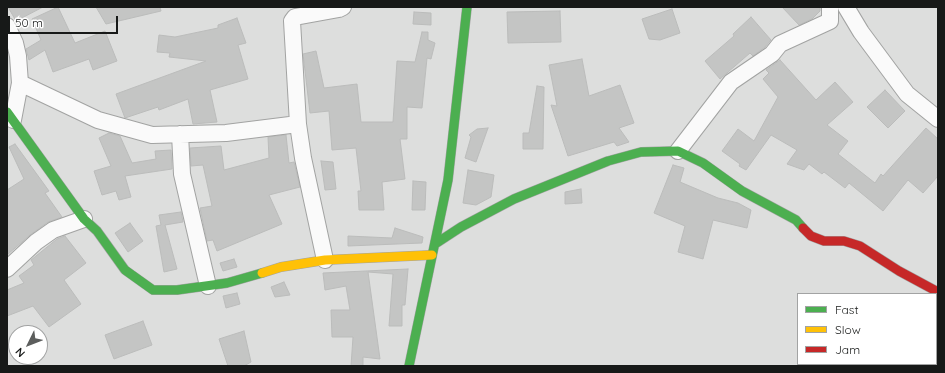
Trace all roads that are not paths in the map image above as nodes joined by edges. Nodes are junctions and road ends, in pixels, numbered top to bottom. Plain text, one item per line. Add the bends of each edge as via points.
1 (343, 7) edge
2 (466, 7) edge
3 (830, 7) edge
4 (846, 7) edge
5 (7, 26) edge
6 (20, 83) junction
7 (10, 116) edge
8 (938, 119) edge
9 (298, 124) junction
10 (180, 134) junction
11 (678, 151) junction
12 (84, 219) junction
13 (435, 244) junction
14 (432, 256) junction
15 (325, 260) junction
16 (7, 269) edge
17 (208, 286) junction
18 (938, 292) edge
19 (409, 366) edge

1 - 9 street via 293,19
2 - 13 street via 448,180
3 - 11 street via 830,21 780,44 772,54 731,82
4 - 8 street via 861,32 907,94
5 - 6 street via 18,56
6 - 7 street
6 - 10 street via 98,120 152,135
7 - 12 street
9 - 10 street via 226,134
9 - 15 street
10 - 17 street via 182,174
11 - 13 street via 641,152 608,161 514,199
11 - 18 street via 703,163 742,191 796,220 811,236 824,241 844,241 860,246
12 - 16 street via 53,230
12 - 17 street via 97,231 125,270 153,290
13 - 14 street
14 - 15 street
14 - 19 street
15 - 17 street

